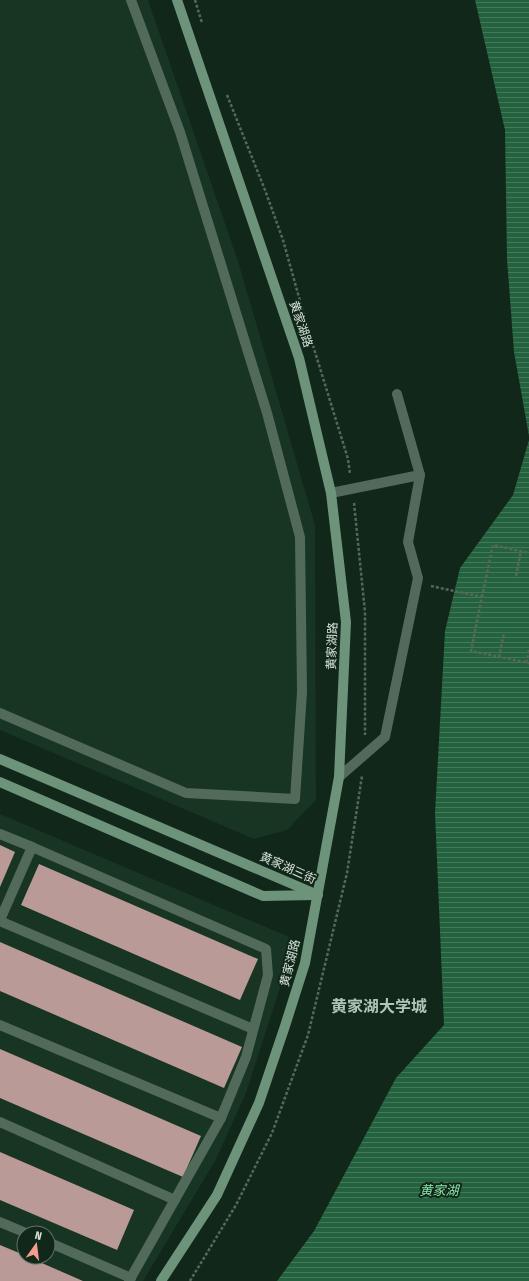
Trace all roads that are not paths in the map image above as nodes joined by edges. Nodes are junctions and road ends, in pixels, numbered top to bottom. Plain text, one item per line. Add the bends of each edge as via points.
1 (131, 0) edge
2 (177, 0) edge
3 (397, 394) dead end
4 (420, 475) junction
5 (332, 493) junction
6 (0, 714) edge
7 (0, 759) edge
8 (339, 776) junction
9 (0, 782) edge
10 (0, 834) edge
11 (32, 847) junction
12 (318, 895) junction
13 (0, 921) edge
14 (0, 1025) edge
15 (253, 1029) junction
16 (221, 1118) junction
17 (0, 1122) edge
18 (175, 1200) junction
19 (0, 1222) edge
20 (16, 1229) edge
21 (56, 1246) edge
22 (130, 1279) edge
23 (161, 1281) edge

1 - 6 street via 189,161 266,413 300,537 302,692 295,799 186,793
2 - 5 street, 黄家湖路 via 299,358
3 - 4 street
4 - 5 street
4 - 8 street via 408,542 418,578 385,737
5 - 8 street, 黄家湖路 via 346,622
7 - 12 street, 黄家湖三街
8 - 12 street, 黄家湖路
9 - 12 street, 黄家湖三街 via 263,896
10 - 11 street
11 - 13 street
11 - 15 street via 266,949 268,975
12 - 23 street, 黄家湖路 via 304,963 259,1103 217,1195
13 - 15 street
14 - 16 street
15 - 16 street via 246,1057
16 - 18 street
17 - 18 street
18 - 22 street
19 - 20 street
21 - 22 street

